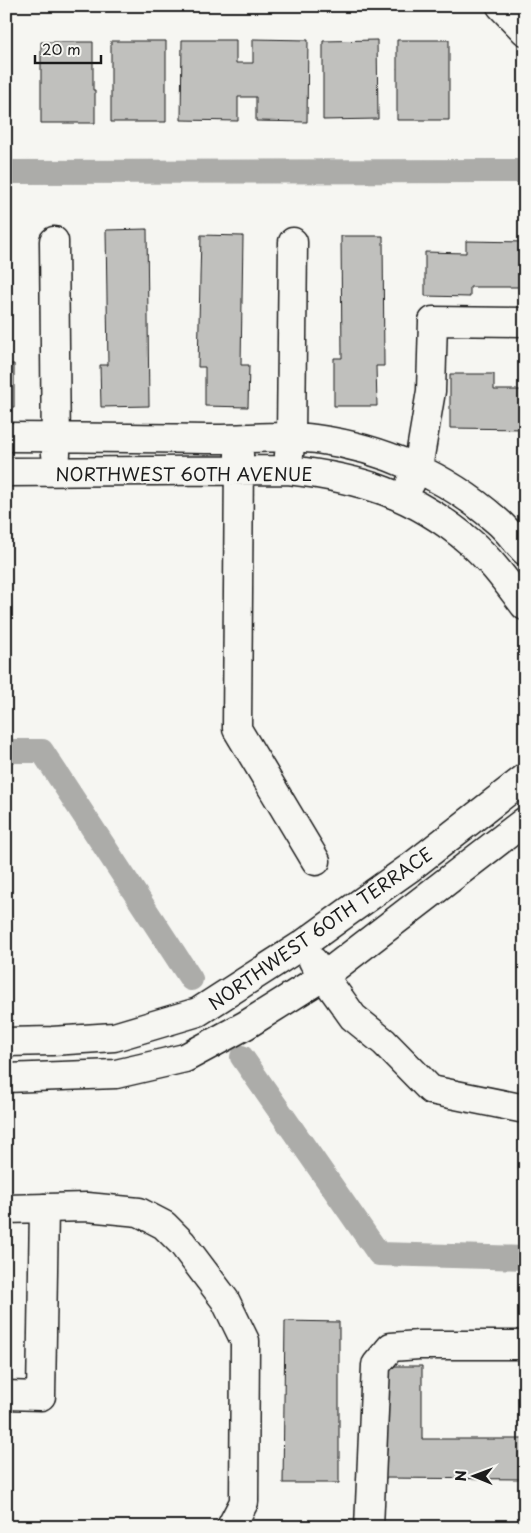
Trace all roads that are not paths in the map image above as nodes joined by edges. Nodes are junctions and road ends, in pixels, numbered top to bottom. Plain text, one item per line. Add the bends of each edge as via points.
1 (501, 6) edge
2 (525, 31) edge
3 (54, 241) dead end
4 (294, 242) dead end
5 (525, 322) edge
6 (6, 437) edge
7 (56, 437) junction
8 (291, 437) junction
9 (239, 440) junction
10 (418, 468) junction
11 (288, 470) junction
12 (240, 471) junction
13 (6, 472) edge
14 (56, 472) junction
15 (403, 498) junction
16 (525, 551) edge
17 (525, 606) edge
18 (525, 778) edge
19 (525, 821) edge
20 (316, 861) dead end
21 (302, 945) junction
22 (324, 976) junction
23 (6, 1042) edge
24 (6, 1078) edge
25 (525, 1109) edge
26 (44, 1208) junction
27 (6, 1209) edge
28 (525, 1346) edge
29 (6, 1395) edge
30 (230, 1527) edge
31 (369, 1527) edge

1 - 2 street
3 - 7 street
4 - 8 street
5 - 10 street via 433,321 431,390
6 - 7 street, NORTHWEST 60TH AVENUE
7 - 9 street, NORTHWEST 60TH AVENUE
7 - 14 street
8 - 9 street, NORTHWEST 60TH AVENUE
8 - 10 street, NORTHWEST 60TH AVENUE via 356,446
8 - 11 street
9 - 12 street
10 - 15 street
10 - 16 street, NORTHWEST 60TH AVENUE via 464,495 497,521
11 - 12 street, NORTHWEST 60TH AVENUE
11 - 15 street, NORTHWEST 60TH AVENUE via 364,483
12 - 14 street, NORTHWEST 60TH AVENUE
12 - 20 street via 237,729
13 - 14 street, NORTHWEST 60TH AVENUE
15 - 17 street, NORTHWEST 60TH AVENUE via 437,516 471,542
18 - 21 street, NORTHWEST 60TH TERRACE via 411,867
19 - 22 street, NORTHWEST 60TH TERRACE
21 - 22 street
21 - 23 street, NORTHWEST 60TH TERRACE via 198,1012 114,1037
22 - 24 street, NORTHWEST 60TH TERRACE via 246,1025 184,1058 116,1074
22 - 25 street via 353,1017 384,1042 431,1090
26 - 27 street
26 - 29 street via 41,1396
26 - 30 street via 86,1207 139,1212 164,1225 182,1243 226,1300 244,1341 244,1502
28 - 31 street via 391,1347 376,1365

